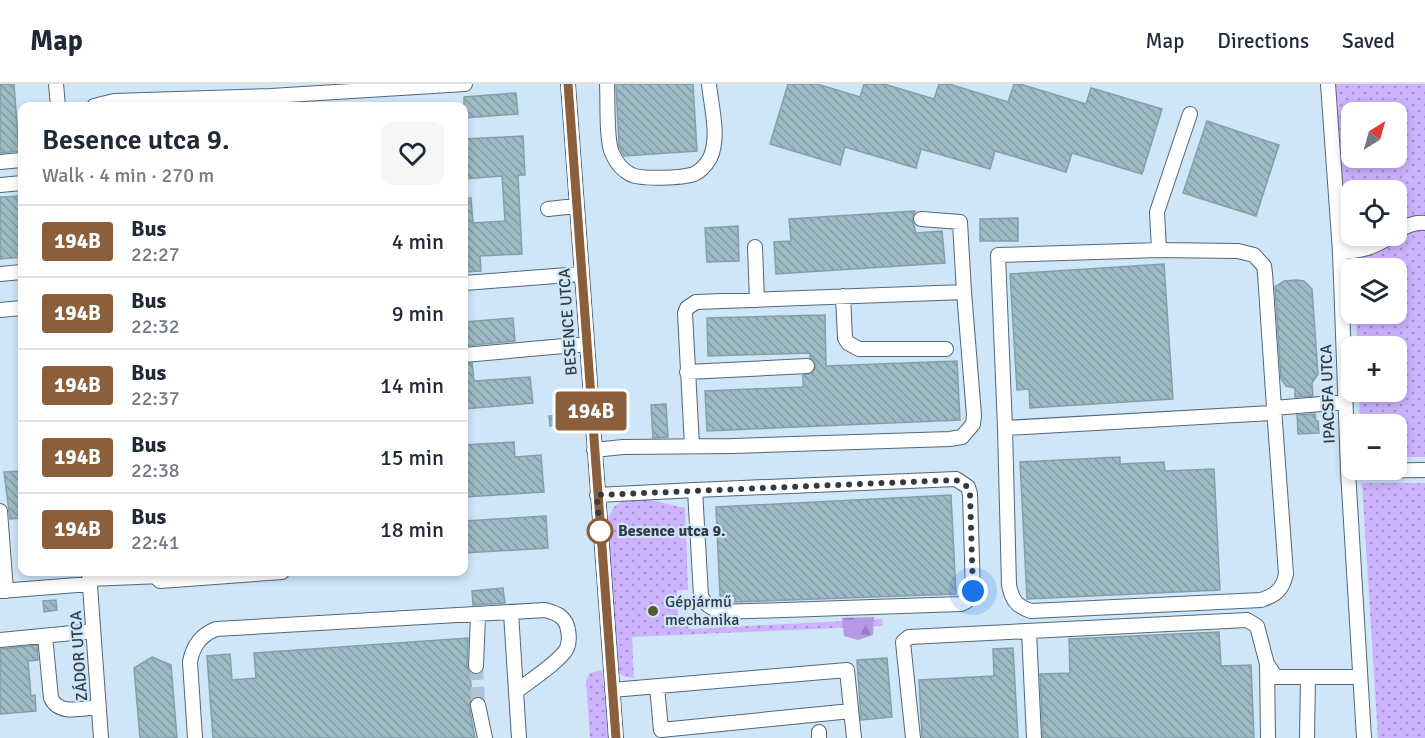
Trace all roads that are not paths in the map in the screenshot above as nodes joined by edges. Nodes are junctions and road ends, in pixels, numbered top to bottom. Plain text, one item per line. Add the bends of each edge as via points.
1 (56, 84) edge
2 (465, 84) edge
3 (568, 84) edge
4 (607, 84) edge
5 (709, 84) edge
6 (1328, 84) edge
7 (58, 102) edge
8 (110, 102) edge
9 (1190, 114) dead end
10 (18, 160) edge
11 (0, 162) edge
12 (18, 183) edge
13 (0, 185) edge
14 (576, 207) junction
15 (548, 209) dead end
16 (921, 219) dead end
17 (1425, 223) edge
18 (1407, 226) edge
19 (1376, 246) edge
20 (755, 247) dead end
21 (1159, 250) junction
22 (1340, 252) junction
23 (18, 272) edge
24 (0, 274) edge
25 (581, 274) junction
26 (468, 283) edge
27 (964, 292) junction
28 (843, 296) junction
29 (757, 300) junction
30 (18, 308) edge
31 (0, 310) edge
32 (1343, 336) edge
33 (586, 344) junction
34 (946, 350) dead end
35 (468, 355) edge
36 (807, 366) dead end
37 (687, 372) junction
38 (1345, 402) joint
39 (1274, 410) junction
40 (1346, 414) edge
41 (1005, 428) junction
42 (692, 446) junction
43 (594, 450) junction
44 (1407, 470) edge
45 (1425, 470) edge
46 (1349, 480) edge
47 (695, 490) junction
48 (597, 495) junction
49 (0, 511) edge
50 (158, 576) edge
51 (158, 576) edge
52 (228, 576) edge
53 (89, 578) edge
54 (3, 591) edge
55 (511, 613) junction
56 (478, 615) junction
57 (93, 631) junction
58 (1029, 631) junction
59 (45, 636) junction
60 (0, 640) edge
61 (476, 666) tunnel mouth
62 (1360, 676) junction
63 (1308, 677) junction
64 (1272, 681) junction
65 (657, 687) junction
66 (612, 690) junction
67 (517, 691) junction
68 (478, 705) tunnel mouth
69 (99, 707) junction
70 (851, 711) junction
71 (101, 738) edge
72 (195, 738) edge
73 (484, 738) edge
74 (519, 738) edge
75 (616, 738) edge
76 (854, 738) edge
77 (913, 738) edge
78 (1034, 738) edge
79 (1268, 738) edge
80 (1307, 738) edge
81 (1364, 738) edge

1 - 7 street
2 - 8 street
3 - 14 street, BESENCE UTCA
4 - 5 street via 611,150 622,169 640,178 691,175 705,164 714,132
6 - 22 street, IPACSFA UTCA
9 - 21 street via 1157,213
10 - 11 street
12 - 13 street
14 - 15 street
14 - 25 street, BESENCE UTCA
16 - 27 street via 960,222
17 - 18 street
19 - 22 street
20 - 29 street
21 - 39 street via 1247,252 1263,266
21 - 41 street via 998,255
22 - 32 street, IPACSFA UTCA
23 - 24 street
25 - 26 street
25 - 33 street, BESENCE UTCA
27 - 28 street
27 - 42 street via 974,415 973,424 962,437
28 - 29 street
28 - 34 street via 845,338 859,349
29 - 37 street via 696,302 687,308
30 - 31 street
33 - 35 street
33 - 43 street, BESENCE UTCA
36 - 37 street
37 - 42 street
38 - 39 street
38 - 40 street, IPACSFA UTCA
39 - 41 street
39 - 41 street via 1286,574 1281,589 1261,600 1031,611 1023,608 1012,599 1009,585
42 - 43 street
43 - 48 street, BESENCE UTCA
44 - 45 street
46 - 62 street, IPACSFA UTCA
47 - 47 street via 701,596 711,608 721,612 961,604 973,591 970,494 968,487 956,480
47 - 48 street
48 - 66 street, BESENCE UTCA
49 - 54 street
50 - 52 street via 160,581
51 - 53 street
53 - 54 street
53 - 57 street, ZÁDOR UTCA
55 - 56 street
55 - 67 street
55 - 67 street via 552,612 562,617 569,632 565,651
56 - 61 street
56 - 72 street via 216,629 196,644 190,662
57 - 59 street
57 - 69 street, ZÁDOR UTCA
58 - 64 street via 1247,620 1257,626
58 - 77 street via 909,637 903,642
58 - 78 street
59 - 60 street
59 - 69 street via 53,703 64,710
62 - 63 street
62 - 81 street, IPACSFA UTCA
63 - 64 street
63 - 80 street
64 - 79 street
65 - 66 street
65 - 70 street via 848,670
65 - 70 street via 661,730
66 - 75 street, BESENCE UTCA
67 - 74 street
68 - 73 street
69 - 71 street, ZÁDOR UTCA
70 - 76 street

